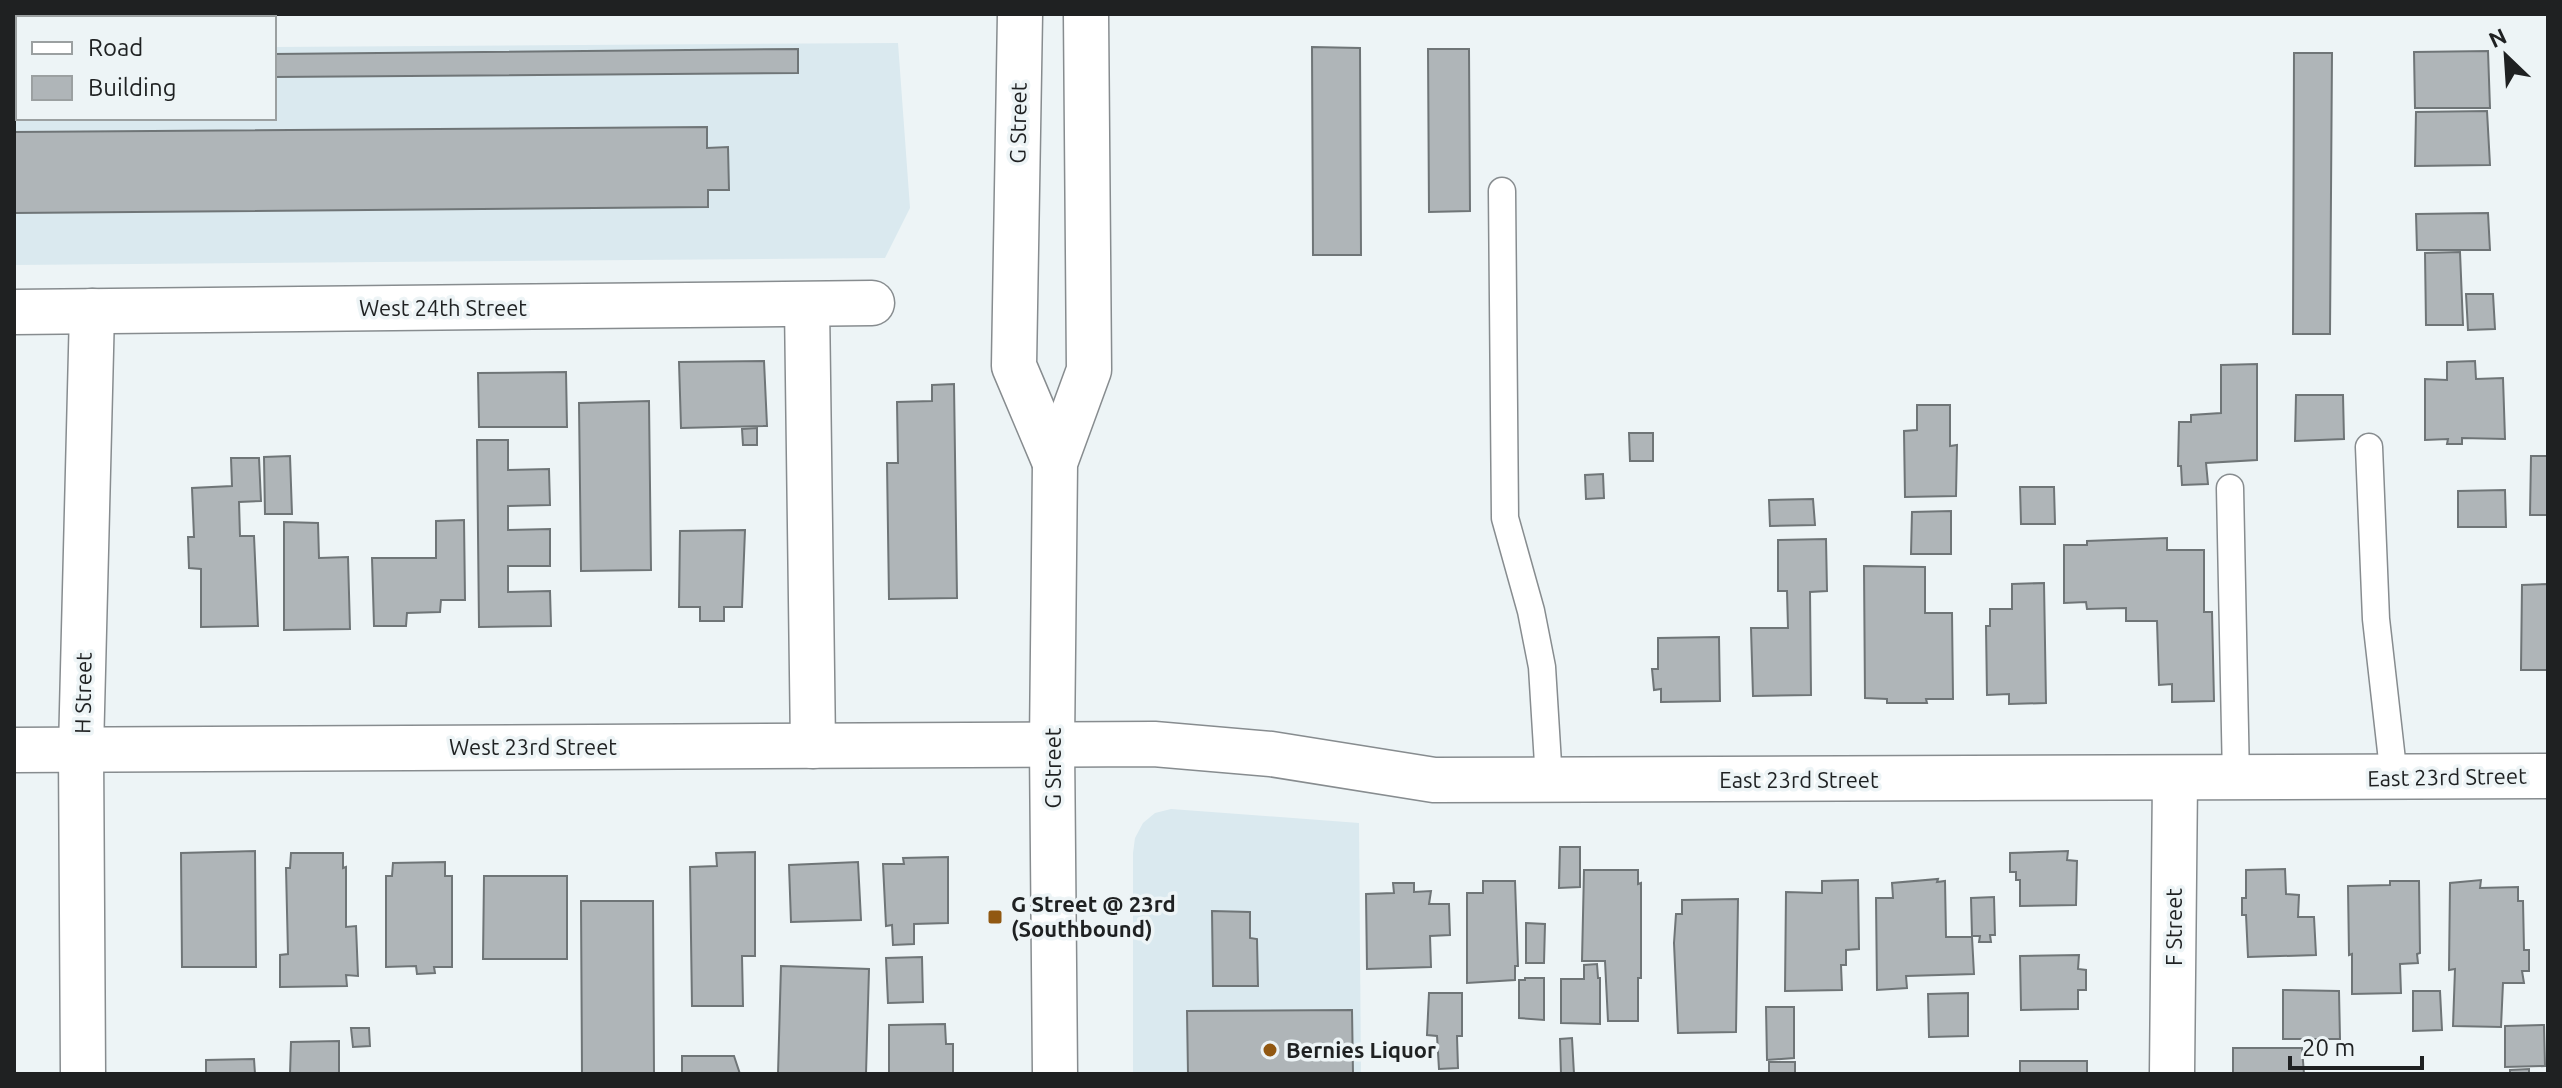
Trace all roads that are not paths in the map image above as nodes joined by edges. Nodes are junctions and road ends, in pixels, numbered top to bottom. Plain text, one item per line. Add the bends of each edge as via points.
1 (1020, 14) edge
2 (1086, 14) edge
3 (1502, 191) dead end
4 (872, 303) dead end
5 (807, 305) junction
6 (92, 311) junction
7 (14, 312) edge
8 (2369, 447) dead end
9 (1055, 463) junction
10 (2230, 488) dead end
11 (1052, 745) junction
12 (813, 746) junction
13 (14, 750) edge
14 (81, 750) junction
15 (2548, 776) edge
16 (2394, 778) junction
17 (2175, 779) junction
18 (2236, 779) junction
19 (1549, 780) junction
20 (83, 1074) edge
21 (1055, 1074) edge
22 (2172, 1074) edge

1 - 9 street, G Street via 1014,366
2 - 9 street, G Street via 1089,370
3 - 19 lane via 1505,518 1542,667
4 - 5 street, West 24th Street
5 - 6 street, West 24th Street
5 - 12 street
6 - 7 street, West 24th Street
6 - 14 street, H Street
8 - 16 lane via 2376,619
9 - 11 street, G Street
10 - 18 lane
11 - 12 street, West 23rd Street
11 - 19 street, East 23rd Street via 1212,748 1434,780
11 - 21 street, G Street
12 - 14 street, West 23rd Street
13 - 14 street, West 23rd Street
14 - 20 street, H Street
15 - 16 street, East 23rd Street
16 - 18 street, East 23rd Street
17 - 18 street, East 23rd Street
17 - 19 street, East 23rd Street
17 - 22 street, F Street

